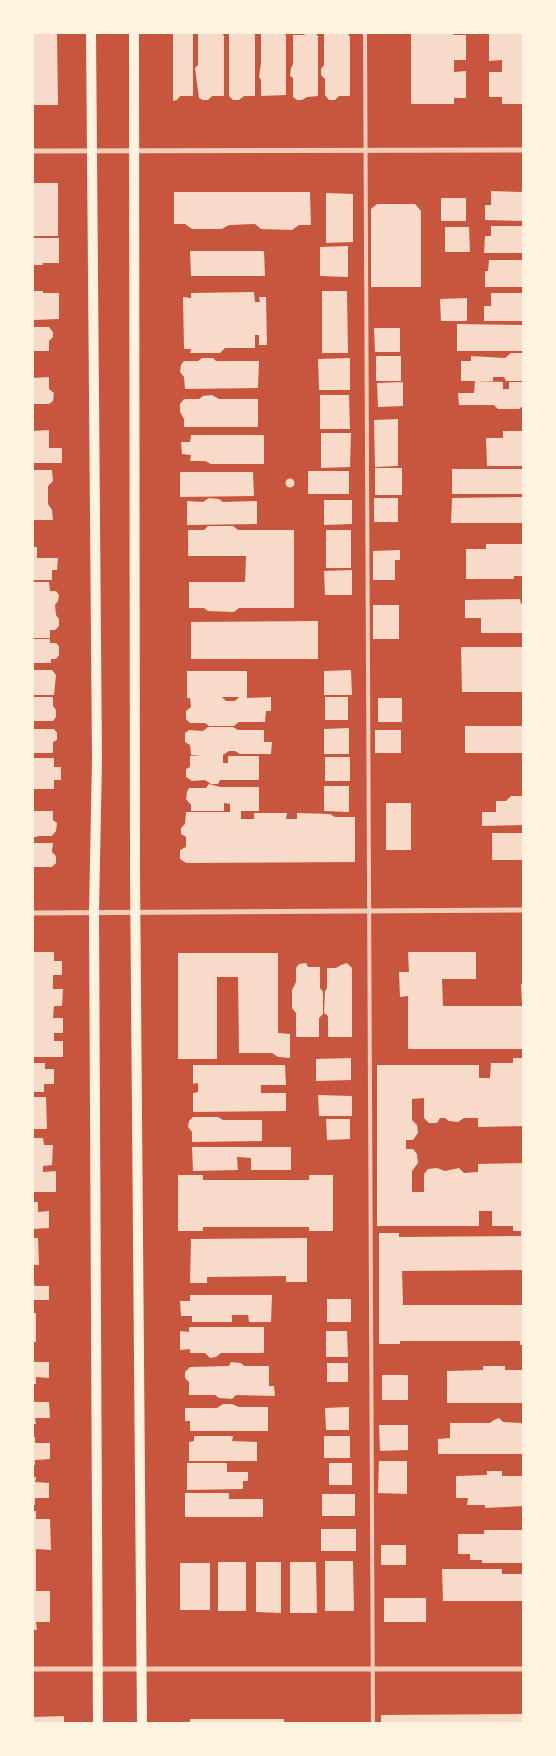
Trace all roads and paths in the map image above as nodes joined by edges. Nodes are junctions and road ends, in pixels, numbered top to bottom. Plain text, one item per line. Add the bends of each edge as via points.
1 (91, 32) edge
2 (134, 32) edge
3 (366, 32) edge
4 (524, 150) edge
5 (32, 151) edge
6 (91, 151) junction
7 (366, 151) junction
8 (134, 152) junction
9 (524, 910) edge
10 (369, 911) junction
11 (94, 912) junction
12 (135, 912) junction
13 (32, 913) edge
14 (142, 1668) junction
15 (372, 1668) junction
16 (524, 1668) edge
17 (32, 1669) edge
18 (98, 1669) junction
19 (98, 1724) edge
20 (142, 1724) edge
21 (372, 1724) edge

1 - 6 main road
2 - 8 main road
3 - 7 lane
4 - 7 street
5 - 6 street
6 - 8 street
6 - 11 main road via 97,759
7 - 8 street
7 - 10 lane
8 - 12 main road
9 - 10 street
10 - 12 street
10 - 15 lane
11 - 12 street
11 - 13 street
11 - 18 main road
12 - 14 main road
14 - 15 street
14 - 18 street
14 - 20 main road
15 - 16 street
15 - 21 lane
17 - 18 street
18 - 19 main road

